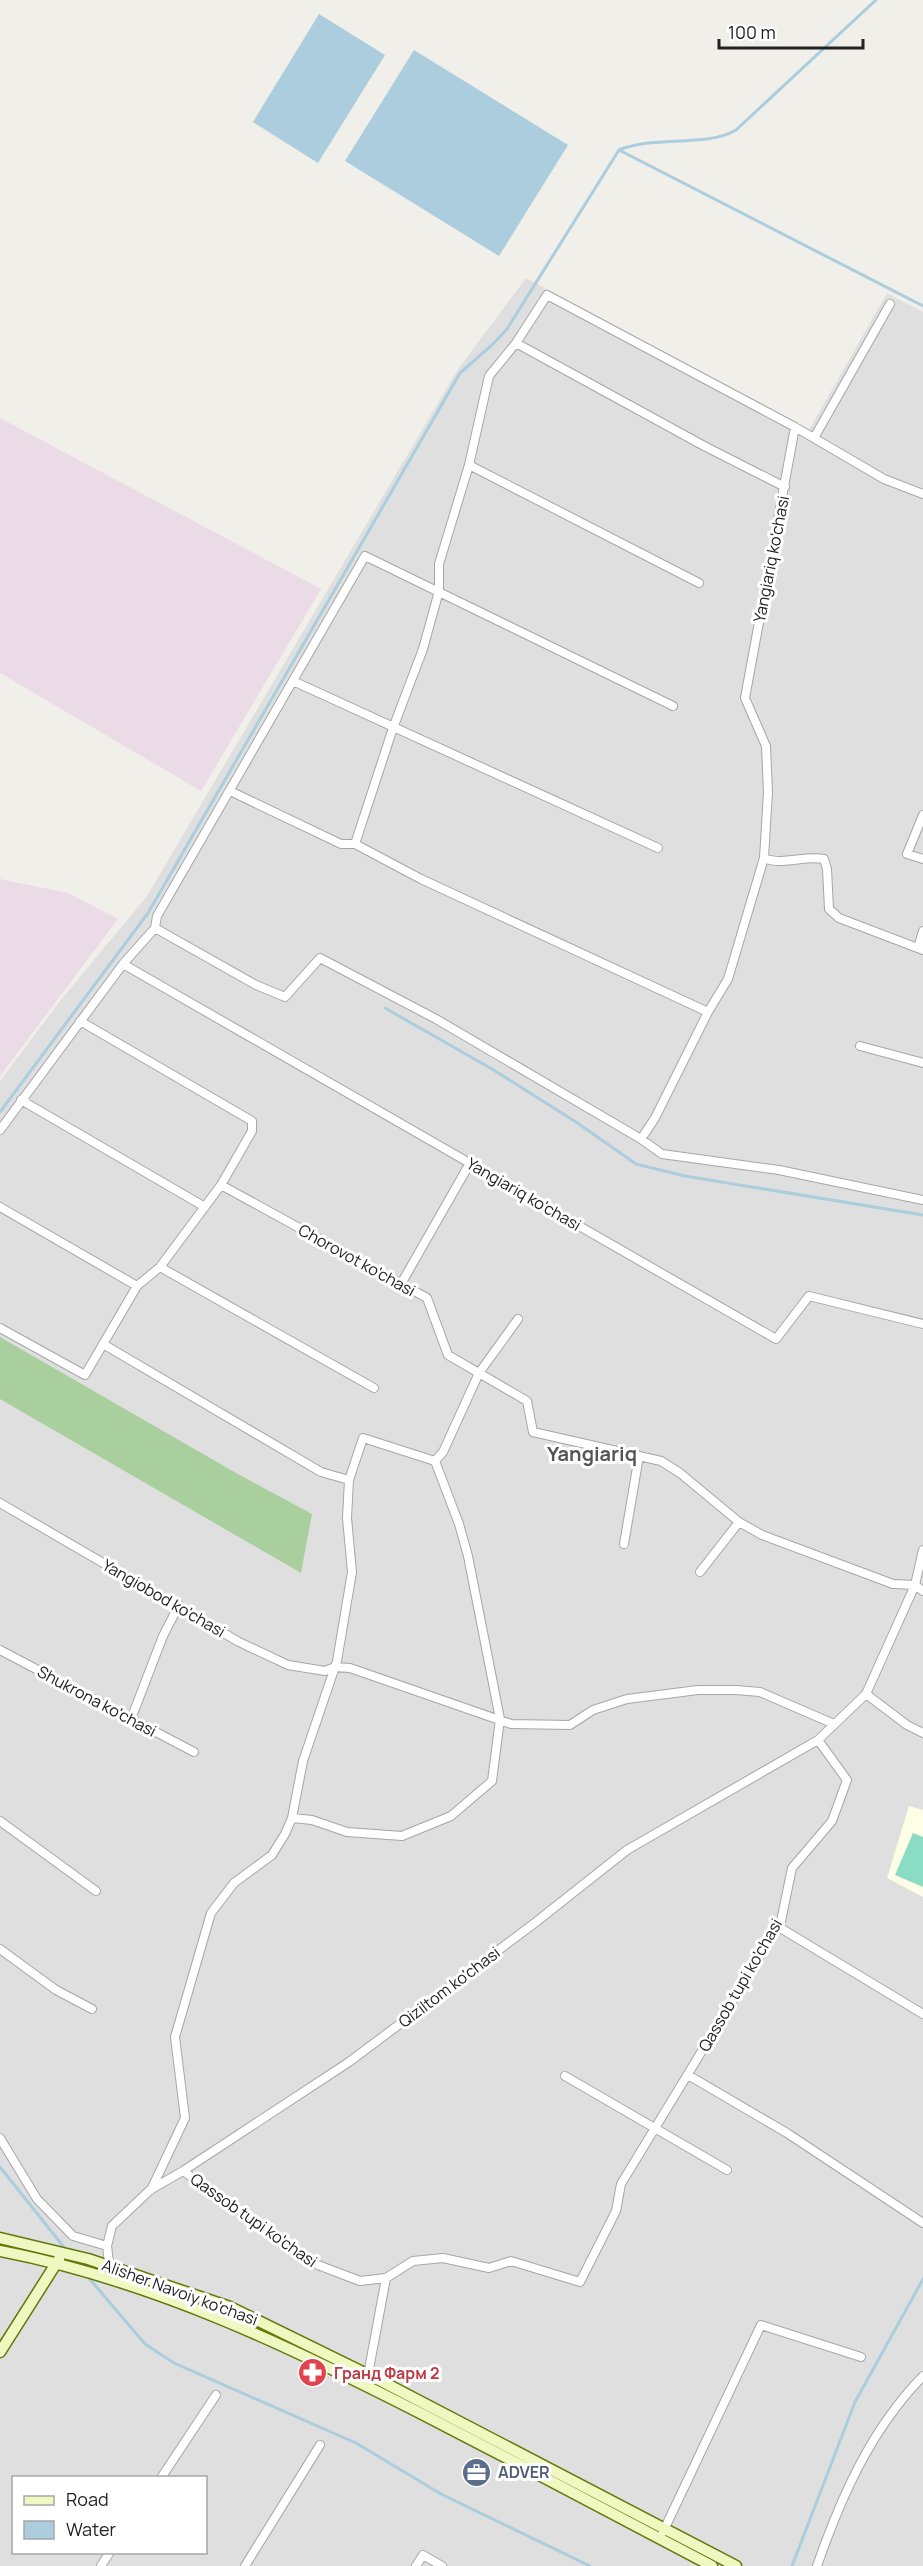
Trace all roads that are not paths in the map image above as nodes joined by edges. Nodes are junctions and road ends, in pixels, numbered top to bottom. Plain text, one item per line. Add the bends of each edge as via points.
1 (890, 304) dead end
2 (516, 343) junction
3 (795, 427) junction
4 (814, 438) junction
5 (469, 465) junction
6 (785, 487) junction
7 (923, 494) edge
8 (699, 582) dead end
9 (439, 591) junction
10 (293, 681) junction
11 (673, 706) dead end
12 (393, 728) junction
13 (230, 791) junction
14 (923, 815) edge
15 (355, 844) junction
16 (658, 848) dead end
17 (764, 858) junction
18 (923, 859) edge
19 (154, 928) junction
20 (923, 931) edge
21 (920, 949) edge
22 (123, 964) junction
23 (708, 1012) junction
24 (80, 1021) junction
25 (860, 1046) dead end
26 (923, 1064) edge
27 (21, 1100) junction
28 (0, 1130) edge
29 (641, 1139) junction
30 (470, 1163) junction
31 (221, 1185) junction
32 (923, 1200) edge
33 (0, 1207) edge
34 (205, 1207) junction
35 (160, 1267) junction
36 (401, 1284) junction
37 (137, 1286) junction
38 (518, 1319) dead end
39 (923, 1324) edge
40 (0, 1328) edge
41 (103, 1344) junction
42 (480, 1373) junction
43 (374, 1388) dead end
44 (639, 1456) junction
45 (435, 1461) junction
46 (349, 1480) junction
47 (0, 1503) edge
48 (740, 1522) junction
49 (624, 1544) dead end
50 (923, 1550) edge
51 (700, 1572) dead end
52 (915, 1585) junction
53 (923, 1591) edge
54 (179, 1605) junction
55 (0, 1650) edge
56 (335, 1667) junction
57 (866, 1694) junction
58 (131, 1719) junction
59 (500, 1719) junction
60 (834, 1724) junction
61 (923, 1733) edge
62 (818, 1740) junction
63 (194, 1752) dead end
64 (292, 1818) junction
65 (0, 1821) edge
66 (96, 1891) dead end
67 (777, 1926) junction
68 (0, 1949) edge
69 (92, 2009) dead end
70 (923, 2014) edge
71 (688, 2075) junction
72 (565, 2076) dead end
73 (655, 2129) junction
74 (0, 2138) edge
75 (727, 2170) dead end
76 (183, 2171) junction
77 (150, 2190) junction
78 (923, 2223) edge
79 (0, 2238) edge
80 (107, 2246) junction
81 (0, 2252) edge
82 (61, 2252) junction
83 (57, 2264) junction
84 (111, 2266) junction
85 (386, 2278) junction
86 (111, 2279) junction
87 (0, 2352) edge
88 (861, 2357) dead end
89 (923, 2376) edge
90 (367, 2380) junction
91 (216, 2396) dead end
92 (320, 2445) dead end
93 (162, 2476) edge
94 (663, 2533) junction
95 (110, 2554) edge
96 (101, 2566) edge
97 (245, 2566) edge
98 (416, 2566) edge
99 (442, 2566) edge
100 (712, 2566) edge
101 (736, 2566) edge
102 (818, 2566) edge

1 - 4 street
2 - 3 street via 547,295
2 - 5 street via 489,376
2 - 6 street, Yangiariq ko'chasi
3 - 4 street
3 - 6 street
4 - 7 street via 884,479
5 - 8 street
5 - 9 street via 439,564
6 - 17 street, Yangiariq ko'chasi via 745,698 766,746
9 - 10 street via 365,556
9 - 11 street
9 - 12 street via 423,649
10 - 12 street
10 - 13 street
12 - 15 street
12 - 16 street
13 - 15 street via 341,844
13 - 19 street via 157,916
14 - 18 street via 907,854
15 - 23 street via 421,879
17 - 21 street via 824,859 829,909 839,918
17 - 23 street, Yangiariq ko'chasi via 728,979
19 - 22 street
19 - 29 street via 256,985 285,996 320,958 436,1019
20 - 21 street
22 - 24 street
22 - 30 street, Yangiariq ko'chasi
23 - 29 street, Yangiariq ko'chasi
24 - 27 street
24 - 31 street via 252,1121 252,1131
25 - 26 street
27 - 28 street
27 - 34 street
29 - 32 street via 662,1154 779,1170
30 - 36 street
30 - 39 street, Yangiariq ko'chasi via 776,1338 809,1296
31 - 34 street
31 - 36 street, Chorovot ko'chasi
33 - 37 street
34 - 35 street
35 - 37 street
35 - 43 street
36 - 42 street, Chorovot ko'chasi via 427,1298 448,1355
37 - 41 street
38 - 42 street
40 - 41 street via 85,1375
41 - 46 street via 321,1472
42 - 44 street, Chorovot ko'chasi via 527,1401 533,1432
42 - 45 street via 443,1452
44 - 48 street via 661,1461 681,1473
44 - 49 street
45 - 46 street via 363,1438
45 - 59 street via 468,1556
46 - 56 street via 347,1518 352,1572
47 - 54 street, Yangiobod ko'chasi
48 - 51 street
48 - 52 street via 762,1535 893,1584
50 - 52 street
52 - 53 street
52 - 57 street
54 - 56 street, Yangiobod ko'chasi via 239,1642 288,1665 325,1671
54 - 58 street
55 - 58 street, Shukrona ko'chasi
56 - 59 street via 350,1668
56 - 64 street via 303,1761
57 - 60 street, Qiziltom ko'chasi
57 - 61 street
58 - 63 street, Shukrona ko'chasi
59 - 60 street via 512,1724 570,1725 593,1710 627,1699 698,1690 736,1690 760,1692
59 - 64 street via 492,1781 451,1816 402,1836 347,1832
60 - 62 street, Qiziltom ko'chasi
62 - 67 street, Qassob tupi ko'chasi via 847,1780 832,1821 792,1868
62 - 76 street, Qiziltom ko'chasi via 627,1850 349,2062
64 - 77 street via 272,1855 234,1883 211,1913 175,2037 185,2118
65 - 66 street
67 - 70 street
67 - 71 street, Qassob tupi ko'chasi
68 - 69 street via 56,1990
71 - 73 street, Qassob tupi ko'chasi
71 - 78 street via 786,2133
72 - 73 street
73 - 75 street
73 - 85 street, Qassob tupi ko'chasi via 621,2184 616,2211 580,2283 511,2261 489,2268 443,2258 413,2261
74 - 80 street via 37,2199 72,2236
76 - 77 street, Qiziltom ko'chasi
76 - 85 street, Qassob tupi ko'chasi via 318,2265 360,2281
77 - 80 street, Qiziltom ko'chasi via 112,2226
79 - 82 main road, Alisher Navoiy ko'chasi
80 - 84 street
81 - 83 main road, Alisher Navoiy ko'chasi
82 - 83 main road
82 - 84 main road, Alisher Navoiy ko'chasi
83 - 86 main road, Alisher Navoiy ko'chasi
83 - 87 main road
84 - 86 street
84 - 90 main road, Alisher Navoiy ko'chasi via 230,2307
85 - 90 street
86 - 90 main road, Alisher Navoiy ko'chasi via 162,2295
88 - 94 street via 760,2325
89 - 102 street via 874,2438 836,2514
90 - 94 main road, Alisher Navoiy ko'chasi
91 - 93 street
92 - 97 street
94 - 100 main road, Alisher Navoiy ko'chasi
94 - 101 main road, Alisher Navoiy ko'chasi
95 - 96 street
98 - 99 street via 423,2555

